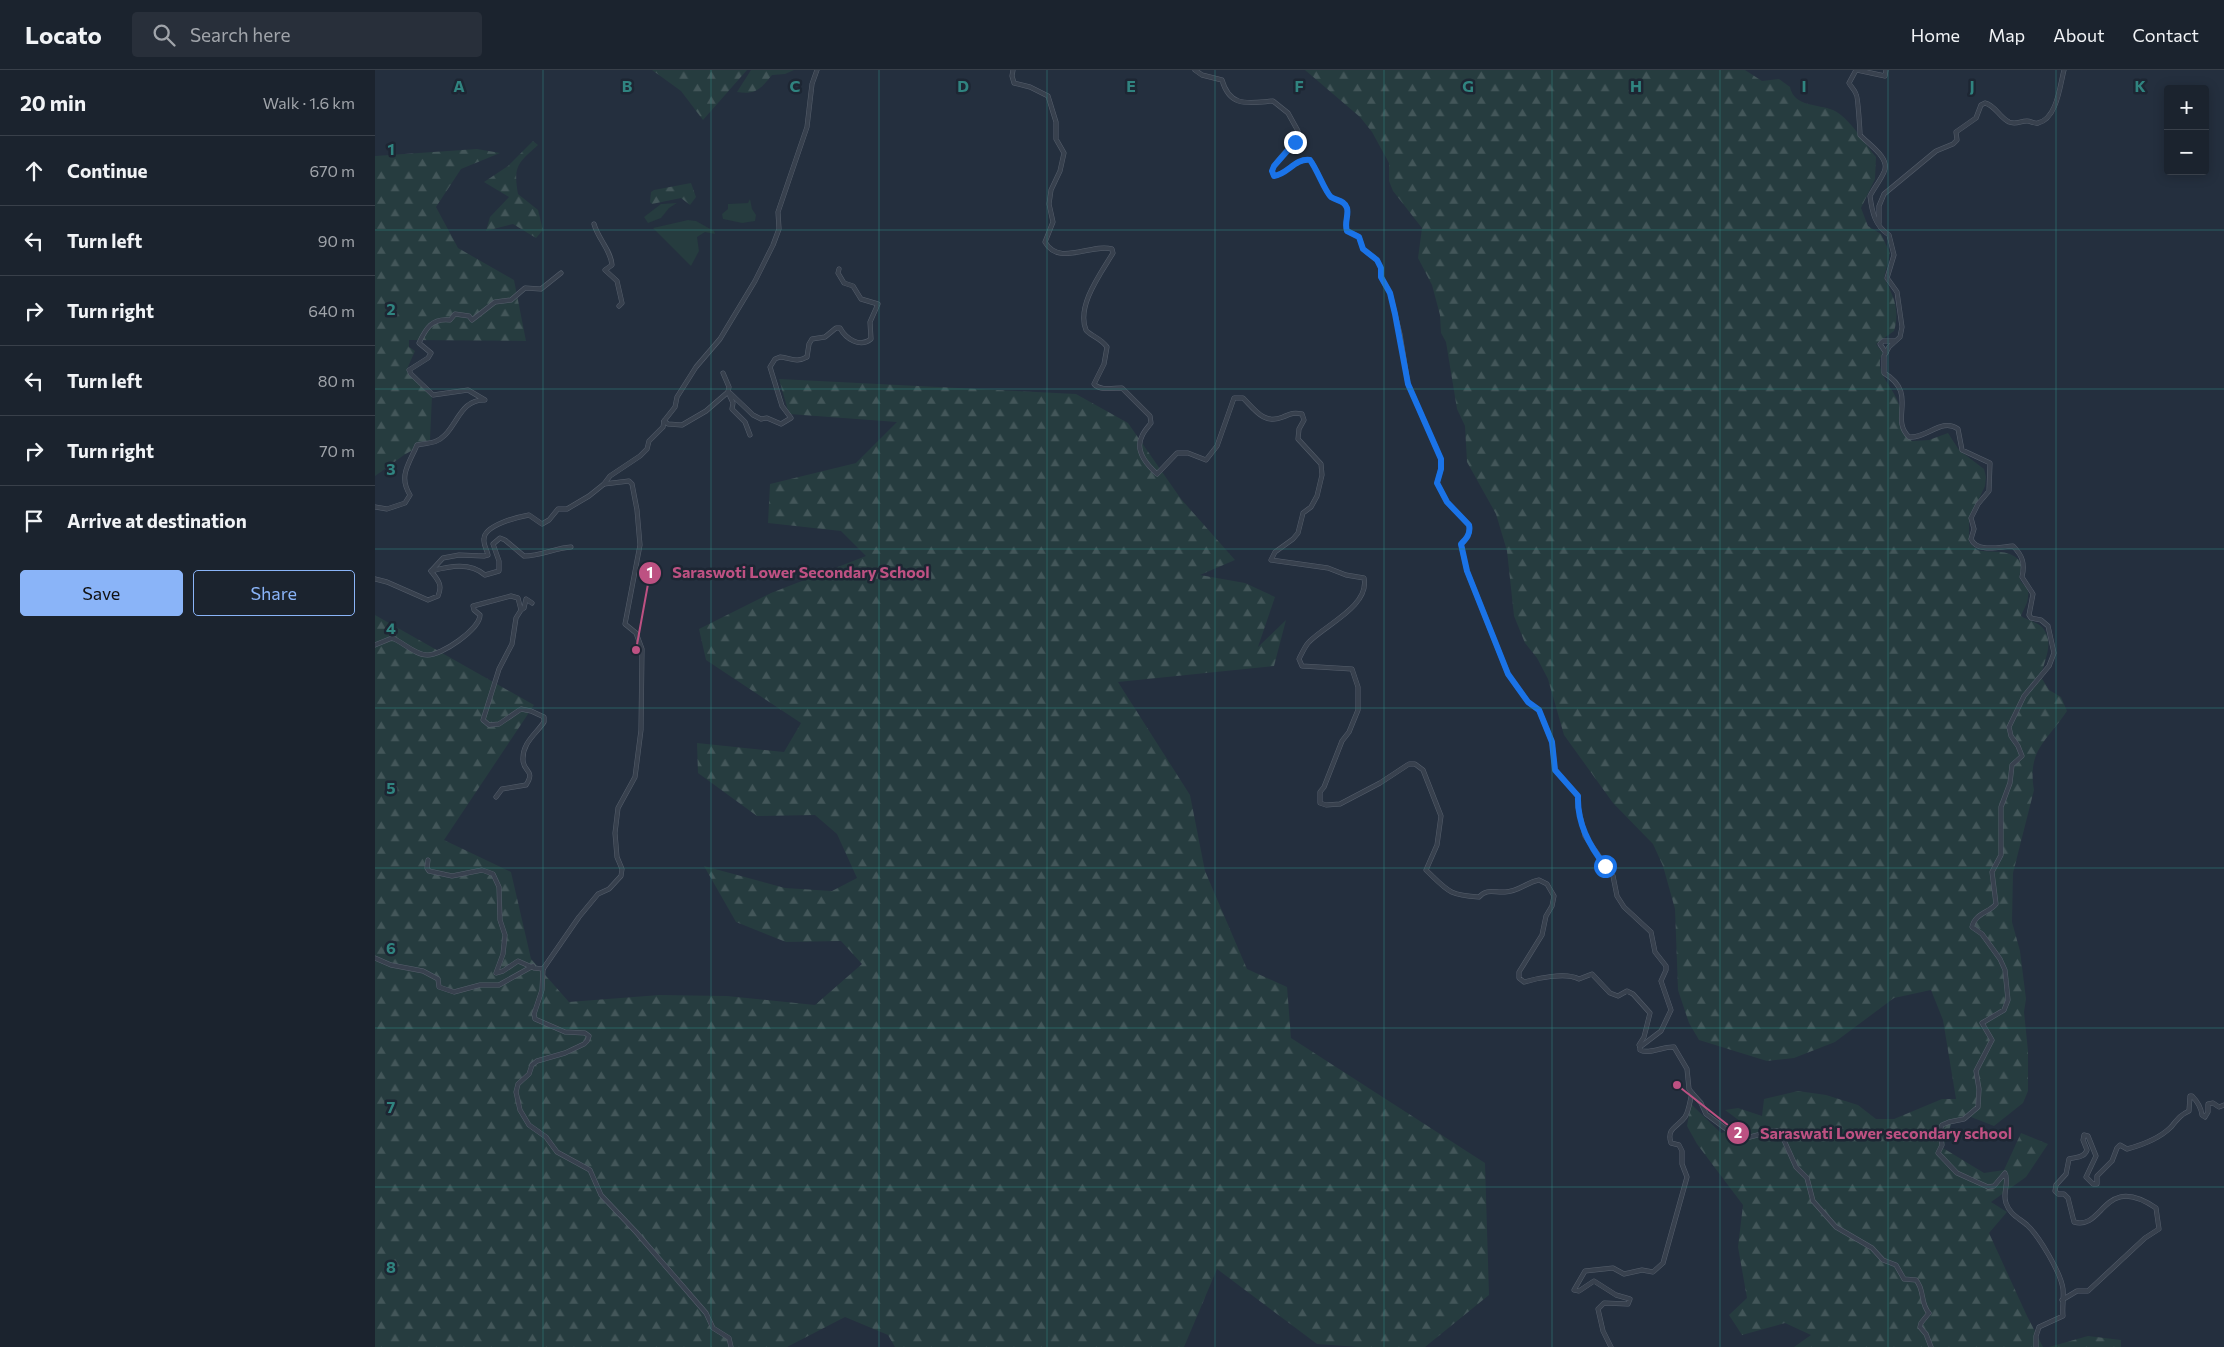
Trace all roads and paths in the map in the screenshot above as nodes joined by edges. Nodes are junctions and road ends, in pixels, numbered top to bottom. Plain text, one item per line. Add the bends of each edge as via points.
1 (817, 70) edge
2 (1013, 70) edge
3 (1195, 70) edge
4 (1856, 70) edge
5 (1886, 70) edge
6 (2064, 70) edge
7 (594, 224) dead end
8 (1879, 225) junction
9 (839, 269) dead end
10 (561, 273) dead end
11 (619, 306) dead end
12 (1894, 341) junction
13 (1886, 353) junction
14 (723, 373) dead end
15 (729, 393) junction
16 (664, 420) junction
17 (750, 434) dead end
18 (605, 484) junction
19 (375, 507) edge
20 (571, 547) dead end
21 (431, 571) junction
22 (375, 579) edge
23 (532, 603) dead end
24 (521, 610) junction
25 (375, 645) edge
26 (496, 797) dead end
27 (428, 860) dead end
28 (375, 958) edge
29 (533, 966) junction
30 (543, 969) junction
31 (1640, 1047) junction
32 (1692, 1094) junction
33 (2224, 1106) edge
34 (2062, 1300) junction
35 (731, 1347) edge
36 (1611, 1347) edge
37 (1931, 1347) edge
38 (2036, 1347) edge

1 - 16 street via 812,84 807,127 778,212 779,229 773,245 720,339 696,367 677,397 675,407
2 - 31 street via 1014,83 1048,96 1056,122 1056,139 1064,153 1051,190 1049,204 1053,222 1045,242 1049,250 1058,254 1112,250 1087,297 1086,329 1107,347 1107,355 1094,384 1102,388 1122,388 1150,416 1151,423 1141,436 1140,445 1146,464 1157,474 1177,453 1188,452 1206,460 1217,446 1234,398 1243,398 1263,418 1273,419 1294,412 1302,414 1304,420 1298,439 1321,464 1322,475 1317,496 1303,514 1298,533 1275,552 1271,560 1328,568 1364,578 1366,586 1350,609 1309,642 1299,659 1302,666 1352,669 1358,687 1358,710 1320,792 1320,803 1326,806 1339,804 1409,764 1423,770 1441,816 1437,845 1426,870 1443,888 1460,896 1479,897 1484,892 1495,891 1505,893 1539,880 1547,884 1554,896 1552,906 1542,935 1519,972 1519,978 1524,982 1563,975 1579,979 1592,974 1610,993 1618,996 1627,990 1650,1013
3 - 31 street via 1202,76 1222,80 1227,94 1240,102 1273,101 1288,113 1297,135 1290,149 1274,166 1274,176 1281,175 1301,160 1310,160 1331,197 1343,202 1347,208 1347,231 1359,237 1363,249 1377,260 1381,268 1381,277 1390,293 1397,321 1408,384 1441,459 1437,483 1447,502 1469,525 1470,530 1461,544 1467,571 1508,674 1528,702 1539,710 1552,742 1555,770 1578,796 1585,836 1613,876 1617,896 1624,907 1651,932 1655,952 1665,966 1661,982 1671,1010 1661,1031
4 - 5 street via 1885,76
4 - 8 street via 1849,84 1857,95 1860,135 1878,152 1885,166 1885,172 1870,196
6 - 8 street via 2056,105 2039,123 2010,123 1990,104 1981,105 1976,118 1956,132 1957,140 1953,144 1936,151 1884,194 1879,206
7 - 11 street via 611,259 612,265 605,270 617,280 622,303
8 - 12 street via 1889,235 1894,255 1887,278 1897,292 1902,327 1900,337
9 - 15 street via 844,283 853,286 861,299 878,304 870,322 871,339 857,342 836,328 825,337 813,339 803,360 780,356 775,359 769,368 782,406 791,418 781,424 753,415
10 - 19 street via 541,289 525,288 511,300 495,302 472,320 469,316 455,314 450,320 440,318 430,324 419,343 431,353 409,370 411,374 433,395 469,390 485,400 463,408 446,434 433,444 417,446 403,477 409,495 405,503 387,509
12 - 13 street
12 - 13 street via 1880,344
13 - 34 street via 1884,373 1893,378 1901,389 1905,433 1918,438 1944,425 1954,426 1958,429 1962,450 1990,463 1989,490 1972,516 1973,545 1979,548 2013,546 2019,552 2025,566 2022,577 2033,594 2029,615 2048,626 2054,652 2049,666 2024,696 2009,727 2022,756 2012,765 2010,783 2001,808 2001,855 1992,872 1996,904 1981,914 1972,927 1982,934 2000,959 2005,970 2008,1000 2004,1010 1982,1023 1992,1040 1976,1071 1978,1107 1964,1120 1942,1125 1942,1144 1938,1153 1957,1173 1988,1187 1994,1186 2005,1173 2006,1203 2012,1214 2027,1225 2056,1268 2063,1291
14 - 15 street
15 - 16 street via 682,425 668,424
15 - 17 street via 732,410 745,422
16 - 18 street via 647,449 610,476
18 - 21 street via 572,506 558,509 545,523 529,516 495,525 483,539 488,555 443,558
18 - 30 street via 629,481 637,510 639,559 625,624 636,634 642,649 638,759 635,777 618,808 615,833 621,876 609,889 598,894
20 - 21 street via 538,556 524,556 500,538 493,544 499,561 499,571 495,574 485,575 480,570 462,566
21 - 22 street via 441,589 438,596 429,600
23 - 24 street via 526,599
24 - 25 street via 518,598 511,596 473,606 480,615 477,624 462,639 438,654 425,655 392,638
24 - 26 street via 516,618 512,644 499,669 483,720 489,725 499,724 521,709 541,715 544,722 526,745 523,762 531,773 530,779 526,785 502,789
27 - 29 street via 429,871 453,876 481,870 493,874 499,888 500,920 505,934 497,973 518,960
28 - 29 street via 391,965 423,971 438,979 439,988 455,992 480,985 499,985
29 - 30 street
30 - 35 street via 535,1019 565,1032 585,1033 589,1038 565,1053 532,1065 529,1074 518,1084 516,1092 520,1110 529,1125 546,1137 557,1152 591,1170 601,1194 706,1314 713,1328 729,1338
31 - 32 street via 1643,1052 1674,1047 1687,1070
32 - 36 street via 1685,1116 1671,1129 1669,1138 1682,1151 1687,1177 1663,1263 1653,1272 1642,1270 1624,1274 1613,1268 1585,1271 1574,1290 1579,1292 1594,1281 1616,1295 1631,1299 1627,1304 1604,1303 1598,1309
32 - 37 street via 1706,1114 1723,1129 1746,1138 1778,1132 1796,1167 1807,1178 1813,1201 1836,1227 1872,1248 1883,1260 1896,1265 1904,1279 1916,1280 1920,1284 1929,1314 1920,1327 1927,1334
33 - 34 street via 2208,1104 2205,1117 2197,1101 2190,1096 2189,1111 2181,1114 2169,1128 2141,1144 2127,1148 2120,1145 2112,1161 2097,1176 2097,1184 2086,1177 2096,1156 2088,1136 2084,1134 2086,1153 2069,1159 2066,1174 2055,1191 2068,1198 2074,1222 2081,1224 2091,1220 2112,1200 2128,1195 2156,1208 2159,1229 2088,1290 2077,1291
34 - 38 street via 2063,1316 2039,1327

